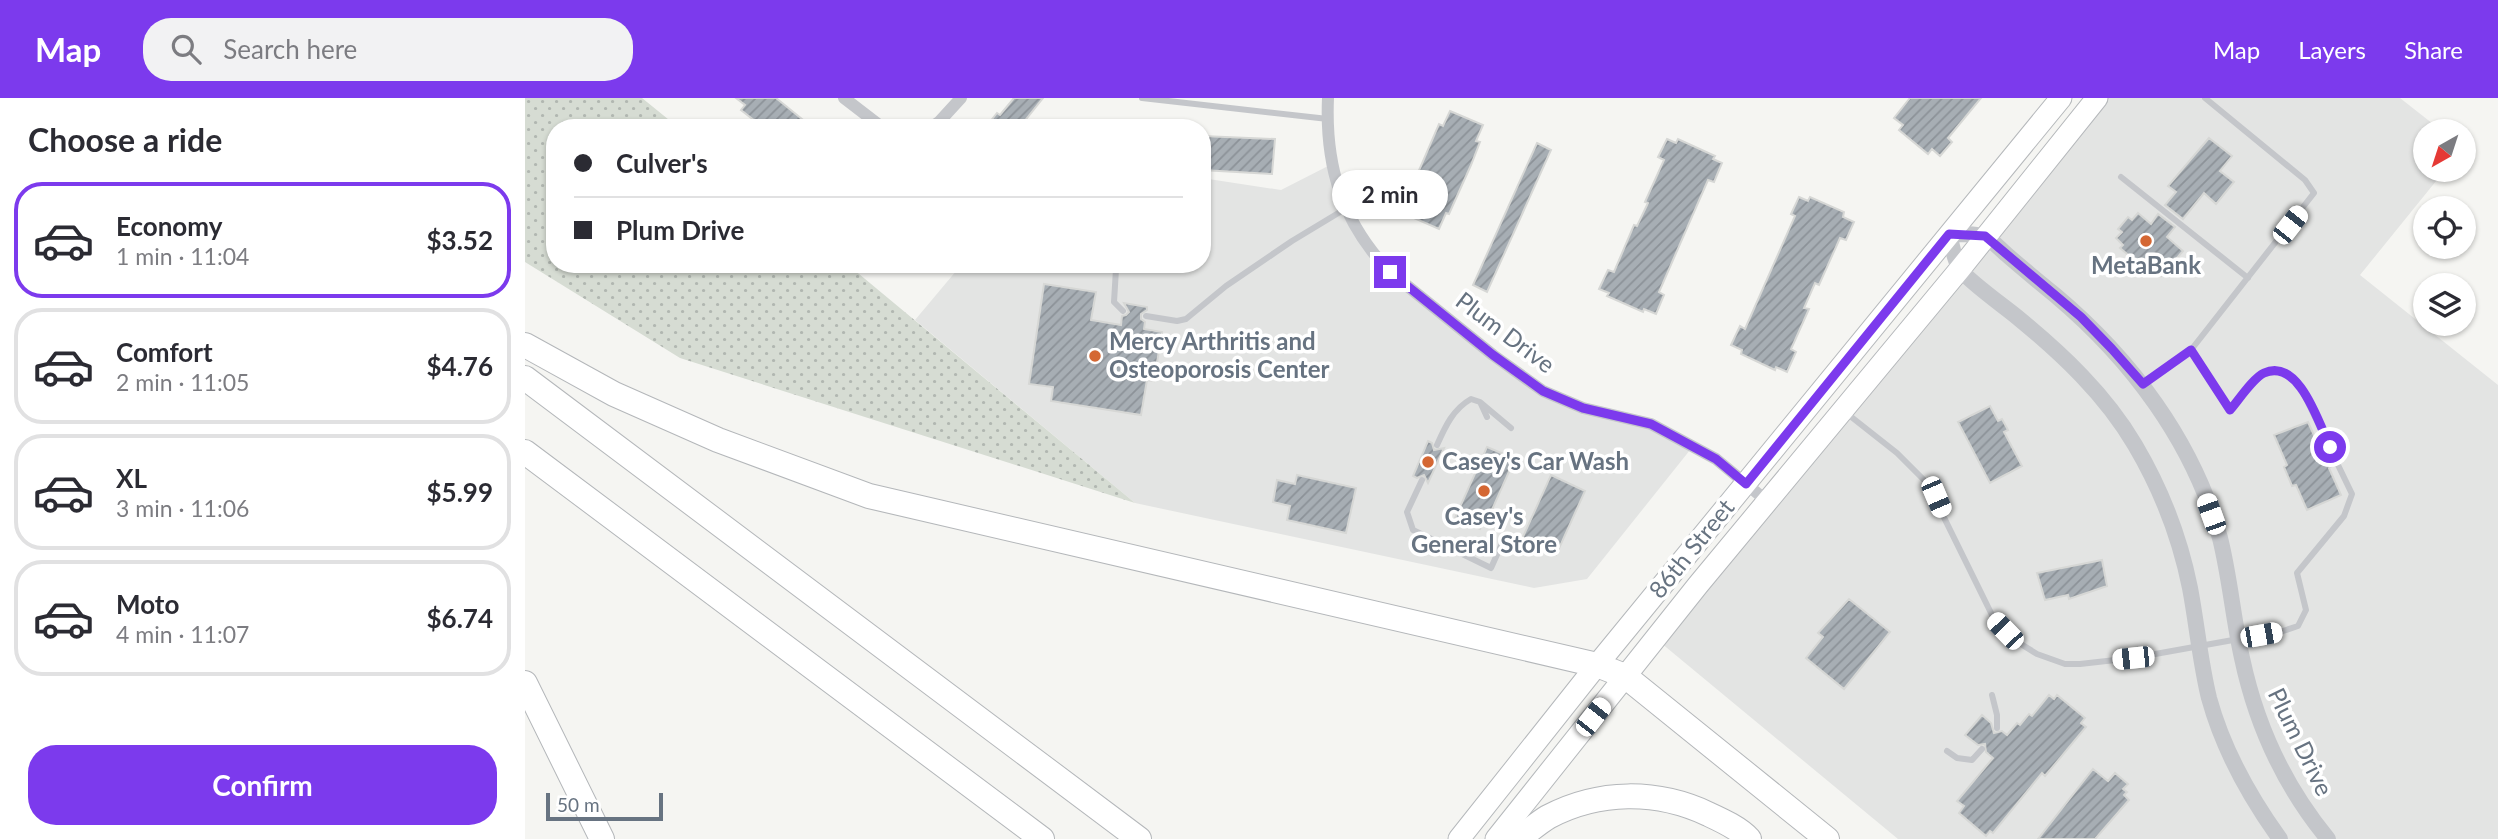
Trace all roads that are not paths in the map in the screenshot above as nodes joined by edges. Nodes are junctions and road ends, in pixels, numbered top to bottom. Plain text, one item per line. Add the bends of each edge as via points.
1 (843, 98) edge
2 (961, 98) edge
3 (1142, 98) edge
4 (1328, 98) edge
5 (2060, 98) edge
6 (2097, 98) edge
7 (2205, 98) edge
8 (1328, 118) junction
9 (870, 119) edge
10 (942, 119) edge
11 (2121, 177) dead end
12 (1345, 209) junction
13 (1949, 234) junction
14 (1985, 236) junction
15 (1960, 269) junction
16 (1116, 273) edge
17 (2248, 278) junction
18 (1123, 311) dead end
19 (1146, 316) dead end
20 (525, 345) edge
21 (2191, 350) junction
22 (525, 378) edge
23 (2143, 384) junction
24 (1480, 402) junction
25 (1843, 410) junction
26 (1487, 417) dead end
27 (1511, 428) dead end
28 (1437, 445) dead end
29 (525, 452) edge
30 (1422, 480) dead end
31 (1746, 484) junction
32 (1768, 502) junction
33 (1504, 540) dead end
34 (2238, 639) junction
35 (2199, 646) junction
36 (1597, 665) junction
37 (1625, 676) junction
38 (525, 683) edge
39 (1992, 695) dead end
40 (1997, 728) dead end
41 (1982, 749) dead end
42 (1947, 751) dead end
43 (603, 839) edge
44 (1041, 839) edge
45 (1139, 839) edge
46 (1459, 839) edge
47 (1496, 839) edge
48 (1518, 839) edge
49 (1749, 839) edge
50 (1827, 839) edge
51 (2280, 839) edge
52 (2328, 839) edge

1 - 9 street
2 - 10 street
3 - 8 lane
4 - 8 street, Plum Drive
5 - 13 main road, 86th Street
6 - 14 main road, 86th Street
7 - 17 lane via 2305,180 2314,193
8 - 12 street, Plum Drive via 1329,150
11 - 17 lane
12 - 19 lane via 1292,240 1186,319
12 - 31 street, Plum Drive via 1390,272 1519,375 1568,402 1651,424 1716,459
13 - 14 street
13 - 15 street
13 - 31 main road, 86th Street
14 - 15 main road, 86th Street
14 - 23 street, Plum Drive via 2081,317
15 - 25 main road, 86th Street
15 - 35 street via 2083,376 2134,443 2180,547
16 - 18 lane via 1114,302
17 - 21 lane
20 - 36 highway via 626,400 869,496
21 - 23 lane
21 - 34 lane via 2230,410 2262,374 2287,373 2298,382 2353,494 2344,516 2297,573 2307,610 2298,626
22 - 45 highway
23 - 34 street, Plum Drive via 2204,493 2227,569
24 - 26 lane
24 - 27 lane
24 - 28 lane via 1462,403
25 - 32 main road, 86th Street
25 - 35 lane via 1927,483 1985,605 2017,641 2065,664
29 - 44 highway
30 - 33 lane via 1408,512 1413,530 1491,568
31 - 32 street, Plum Drive
31 - 36 main road, 86th Street
32 - 37 main road, 86th Street
34 - 35 lane
34 - 52 street, Plum Drive via 2261,724 2295,795
35 - 51 street via 2224,739 2240,775
36 - 37 highway
36 - 46 main road, 86th Street
37 - 47 main road, 86th Street
37 - 50 highway
38 - 43 highway
39 - 40 lane
41 - 42 lane via 1972,760 1964,761
48 - 49 highway via 1549,817 1585,803 1644,795 1689,805

